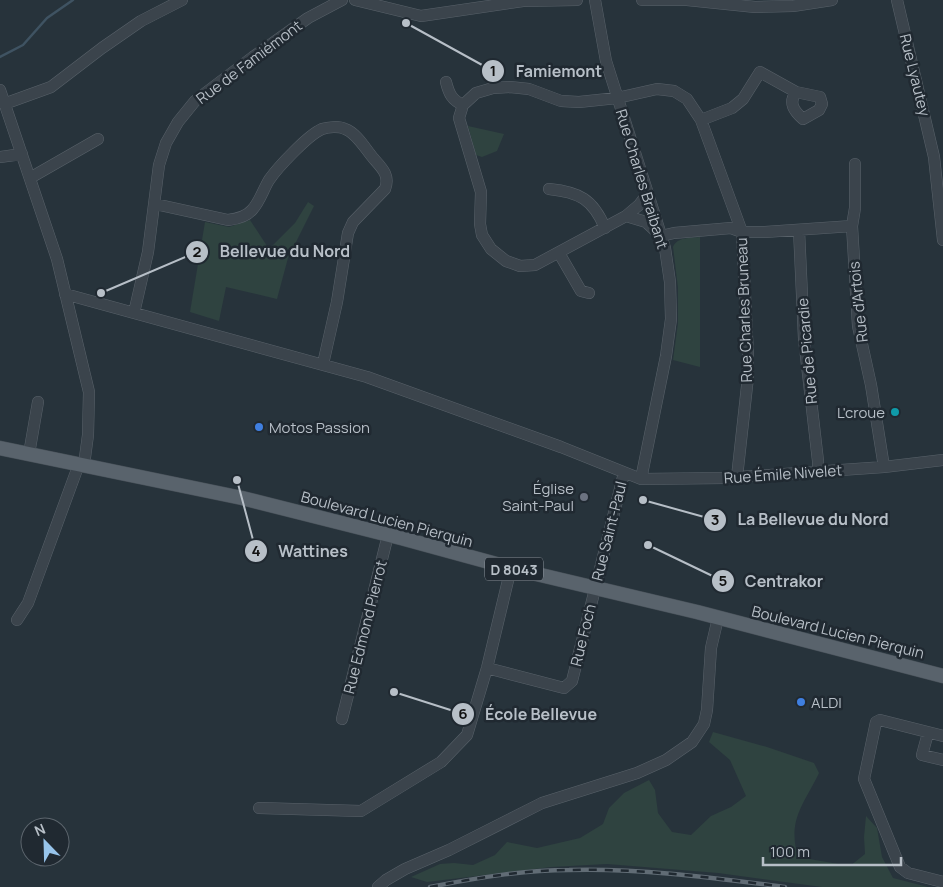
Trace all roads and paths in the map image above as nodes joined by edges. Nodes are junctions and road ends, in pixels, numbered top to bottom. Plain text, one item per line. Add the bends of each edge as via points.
1 (182, 0) edge
2 (342, 0) edge
3 (355, 0) edge
4 (577, 0) edge
5 (594, 0) edge
6 (642, 0) edge
7 (832, 0) edge
8 (897, 0) edge
9 (446, 82) dead end
10 (0, 90) edge
11 (796, 92) dead end
12 (617, 98) junction
13 (4, 104) junction
14 (463, 105) junction
15 (701, 120) junction
16 (98, 139) dead end
17 (22, 154) junction
18 (0, 157) edge
19 (855, 164) dead end
20 (30, 178) junction
21 (548, 189) dead end
22 (648, 193) junction
23 (155, 204) junction
24 (626, 216) junction
25 (852, 226) junction
26 (605, 228) junction
27 (799, 230) junction
28 (742, 232) junction
29 (661, 236) junction
30 (943, 240) edge
31 (559, 253) junction
32 (589, 293) dead end
33 (66, 294) junction
34 (134, 313) junction
35 (324, 364) junction
36 (38, 402) dead end
37 (0, 448) edge
38 (28, 454) junction
39 (943, 460) edge
40 (81, 464) junction
41 (884, 467) junction
42 (818, 472) junction
43 (624, 473) junction
44 (738, 477) junction
45 (641, 479) junction
46 (388, 535) junction
47 (511, 568) junction
48 (595, 589) junction
49 (718, 618) junction
50 (17, 620) dead end
51 (487, 668) junction
52 (943, 676) edge
53 (342, 719) dead end
54 (928, 732) junction
55 (942, 733) edge
56 (943, 760) edge
57 (259, 808) dead end
58 (943, 882) edge
59 (378, 887) edge

1 - 13 street via 141,21 51,87
2 - 23 street, Rue de Famiémont via 308,18 195,101 166,144
3 - 4 street via 420,16 523,1
5 - 12 street, Rue Charles Braibant
6 - 7 street via 687,0 755,7
8 - 30 street, Rue Lyautey via 934,157
9 - 14 street via 453,100
10 - 13 street
11 - 15 street via 760,72 743,99 732,108
12 - 14 street, Rue Charles Bruneau via 561,101 529,89 493,88 476,93
12 - 15 street, Rue Charles Bruneau via 657,89 674,91 687,99
12 - 22 street, Rue Charles Braibant
13 - 17 street
14 - 31 street via 459,118 481,192 482,235 491,249 506,261 520,266 535,265
15 - 28 street, Rue Charles Bruneau
16 - 20 street
17 - 18 street
17 - 20 street
19 - 25 street, Rue d'Artois
20 - 33 street
21 - 26 street via 569,191 586,201 598,211
22 - 24 street
22 - 29 street, Rue Charles Braibant
23 - 34 street, Rue de Famiémont
23 - 35 street via 228,220 239,219 251,211 270,179 311,136 335,127 353,135 386,174 388,182 353,222 348,233
24 - 26 street
24 - 29 street via 646,222
25 - 27 street
25 - 41 street, Rue d'Artois via 858,326
26 - 31 street
27 - 28 street
27 - 42 street, Rue de Picardie via 804,339
28 - 29 street via 731,228
28 - 44 street, Rue Charles Bruneau via 748,377
29 - 45 street, Rue Charles Braibant via 670,282 671,319
31 - 32 street via 581,291
33 - 34 street, Rue Émile Nivelet
33 - 40 street via 89,392 88,435
34 - 35 street, Rue Émile Nivelet
35 - 43 street, Rue Émile Nivelet via 562,447
36 - 38 street
37 - 38 main road, D 8043
38 - 40 main road, D 8043
39 - 41 street, Rue Émile Nivelet
40 - 46 main road, Boulevard Lucien Pierquin / D 8043 via 242,498
40 - 50 street via 28,603
41 - 42 street, Rue Émile Nivelet
42 - 44 street, Rue Émile Nivelet
43 - 45 street, Rue Émile Nivelet
43 - 48 street, Rue Saint-Paul
44 - 45 street, Rue Émile Nivelet
46 - 47 main road, Boulevard Lucien Pierquin / D 8043
46 - 53 street, Rue Edmond Pierrot
47 - 48 main road, Boulevard Lucien Pierquin / D 8043
47 - 51 street
48 - 49 main road, Boulevard Lucien Pierquin / D 8043
48 - 51 street, Rue Foch via 572,681 564,688
49 - 52 main road, Boulevard Lucien Pierquin / D 8043
49 - 59 street via 711,648 707,710 704,724 692,742 666,760 637,773 542,803 405,870
51 - 57 street via 467,735 441,762 362,811
54 - 55 street
54 - 56 street via 922,755
54 - 58 street via 880,720 876,722 864,779 900,867 908,873

